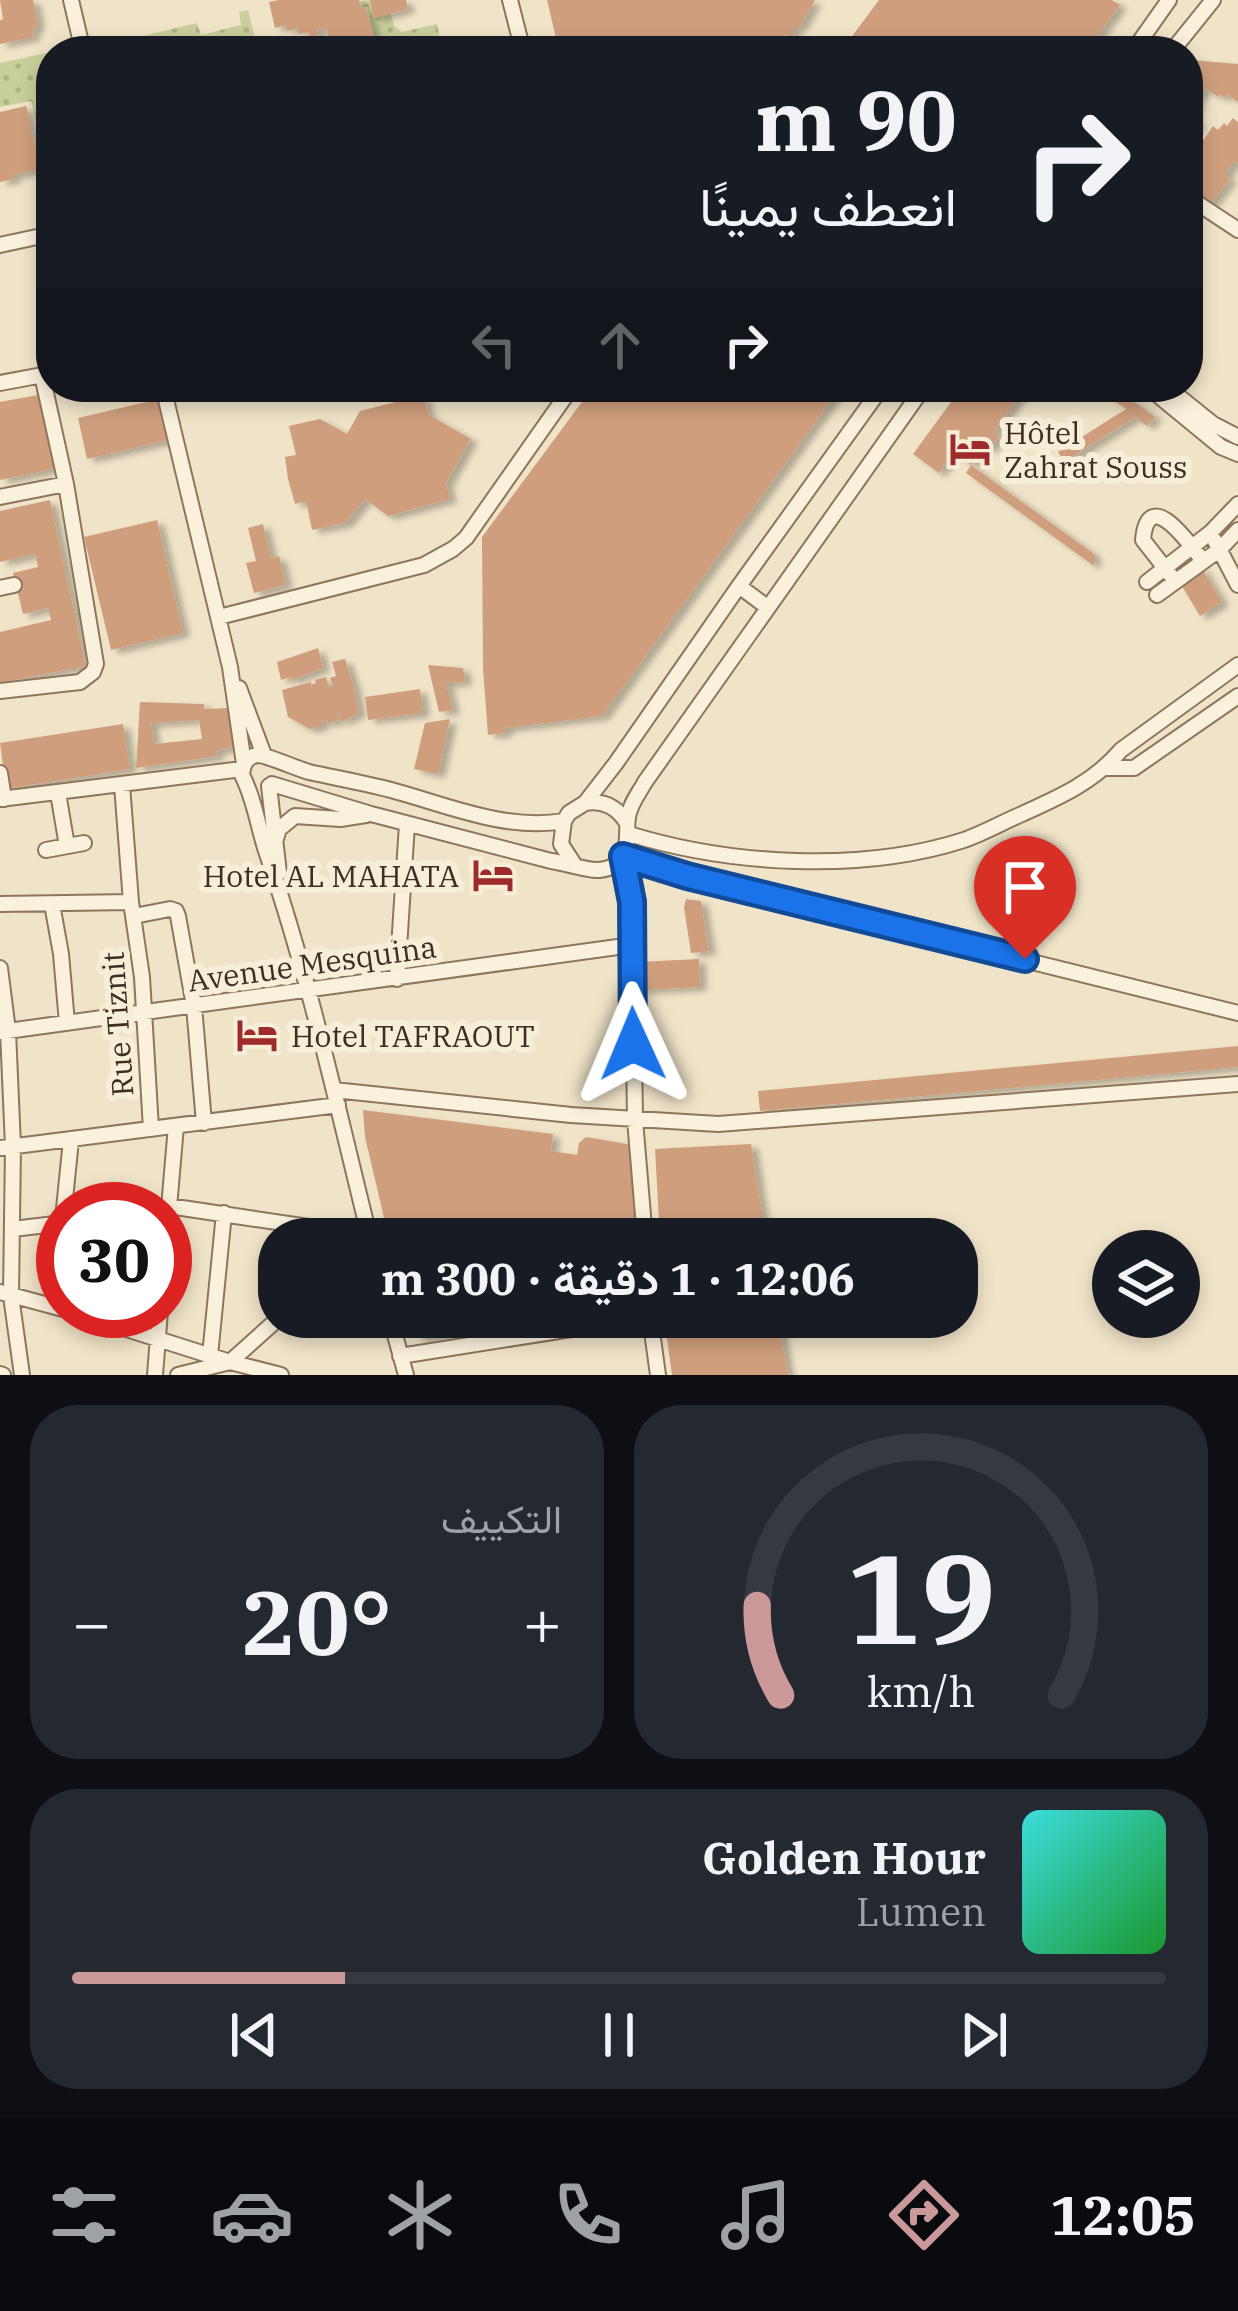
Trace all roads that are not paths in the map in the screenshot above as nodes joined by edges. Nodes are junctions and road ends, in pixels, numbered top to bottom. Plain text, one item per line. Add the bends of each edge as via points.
1 (70, 0) edge
2 (510, 0) edge
3 (1169, 0) edge
4 (1213, 0) edge
5 (79, 36) edge
6 (519, 36) edge
7 (1143, 36) edge
8 (1184, 36) edge
9 (1203, 207) edge
10 (1238, 230) edge
11 (36, 237) edge
12 (0, 245) edge
13 (36, 377) edge
14 (0, 383) edge
15 (52, 402) edge
16 (168, 402) edge
17 (562, 402) edge
18 (871, 402) edge
19 (913, 402) edge
20 (1166, 402) edge
21 (1186, 402) edge
22 (1238, 436) edge
23 (1238, 454) edge
24 (66, 484) junction
25 (0, 497) edge
26 (1238, 504) edge
27 (1238, 530) edge
28 (1210, 532) junction
29 (1191, 546) junction
30 (1219, 550) junction
31 (1203, 561) junction
32 (1164, 568) junction
33 (1175, 581) junction
34 (1238, 585) edge
35 (739, 586) junction
36 (767, 607) junction
37 (219, 617) junction
38 (1238, 665) edge
39 (230, 667) junction
40 (0, 691) edge
41 (1238, 697) edge
42 (268, 758) junction
43 (243, 766) junction
44 (1106, 768) junction
45 (0, 773) edge
46 (122, 785) junction
47 (270, 785) junction
48 (249, 786) junction
49 (58, 793) junction
50 (2, 799) edge
51 (585, 803) junction
52 (370, 814) junction
53 (564, 821) junction
54 (407, 824) junction
55 (628, 828) junction
56 (276, 839) junction
57 (85, 843) dead end
58 (68, 846) junction
59 (46, 850) dead end
60 (623, 856) junction
61 (574, 864) junction
62 (279, 884) junction
63 (0, 904) edge
64 (52, 904) junction
65 (132, 909) junction
66 (632, 945) junction
67 (0, 968) edge
68 (398, 979) junction
69 (307, 991) junction
70 (194, 1006) junction
71 (1238, 1012) edge
72 (145, 1013) junction
73 (67, 1023) junction
74 (4, 1032) edge
75 (1238, 1084) edge
76 (336, 1098) junction
77 (635, 1120) junction
78 (204, 1124) junction
79 (176, 1126) junction
80 (152, 1129) junction
81 (71, 1140) junction
82 (7, 1147) edge
83 (67, 1182) edge
84 (171, 1182) edge
85 (192, 1209) edge
86 (224, 1213) junction
87 (365, 1218) edge
88 (643, 1218) edge
89 (258, 1219) edge
90 (36, 1223) edge
91 (13, 1229) junction
92 (6, 1294) edge
93 (36, 1302) edge
94 (258, 1337) edge
95 (158, 1338) joint
96 (395, 1338) edge
97 (515, 1338) edge
98 (652, 1338) edge
99 (210, 1356) junction
100 (400, 1356) junction
101 (230, 1362) junction
102 (22, 1375) edge
103 (155, 1375) edge
104 (178, 1375) edge
105 (281, 1375) edge
106 (406, 1375) edge
107 (658, 1375) edge

1 - 5 street
2 - 6 street
3 - 7 street
4 - 8 street
9 - 10 street
11 - 12 street
13 - 14 street
15 - 24 street
16 - 37 street
17 - 37 street via 453,549 424,565
18 - 35 street
19 - 36 street
20 - 23 street
21 - 22 street
24 - 25 street
24 - 40 street via 96,664 80,682
26 - 28 street
27 - 30 street
28 - 29 street
28 - 30 street
29 - 31 street
29 - 32 street
29 - 32 street via 1171,521 1149,522 1143,540
30 - 31 street
30 - 34 street
31 - 33 street
32 - 33 street
32 - 33 street via 1152,588
35 - 36 street
35 - 51 street
36 - 55 street via 645,782
37 - 39 street
38 - 44 street
39 - 42 street
39 - 43 street
41 - 44 street via 1134,768
42 - 43 street via 253,756
42 - 47 street via 276,770
42 - 53 street via 503,821
43 - 46 street
43 - 48 street
44 - 55 street via 1072,792 964,840 878,858 766,860 692,851
45 - 50 street
46 - 49 street
46 - 65 street, Rue Tiznit
47 - 48 street
47 - 52 street
47 - 56 street
48 - 62 street
49 - 50 street
49 - 58 street
51 - 53 street
51 - 55 street via 605,803
52 - 54 street
52 - 56 street via 295,816
53 - 61 street via 561,844
54 - 61 street
54 - 68 street
55 - 60 street
56 - 62 street
57 - 58 street
58 - 59 street
60 - 61 street via 595,871
60 - 66 street
60 - 71 street
62 - 69 street
63 - 64 street
64 - 65 street
64 - 73 street
65 - 70 street via 176,911
65 - 72 street, Rue Tiznit
66 - 68 street, Avenue Mesquina
66 - 77 street
67 - 74 street
68 - 69 street, Avenue Mesquina
69 - 70 street, Avenue Mesquina
69 - 76 street
70 - 72 street, Avenue Mesquina
70 - 78 street
72 - 73 street, Avenue Mesquina
72 - 80 street, Rue Tiznit
73 - 74 street, Avenue Mesquina
74 - 82 street
75 - 77 street via 718,1124
76 - 77 street
76 - 78 street
76 - 87 street
77 - 88 street
78 - 79 street
79 - 80 street
79 - 84 street
80 - 81 street
81 - 82 street
81 - 83 street
82 - 91 street
85 - 86 street
86 - 89 street
86 - 99 street
90 - 91 street
91 - 92 street
92 - 93 street
92 - 102 street
94 - 101 street
95 - 99 street
95 - 103 street
96 - 100 street
97 - 100 street
98 - 107 street
99 - 101 street
100 - 106 street
101 - 104 street
101 - 105 street

